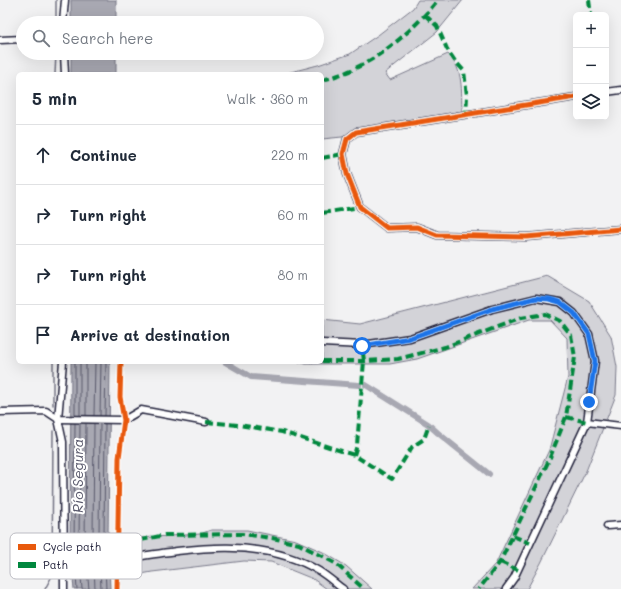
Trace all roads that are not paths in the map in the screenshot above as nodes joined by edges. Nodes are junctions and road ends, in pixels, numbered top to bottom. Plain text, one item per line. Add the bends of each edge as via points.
1 (65, 0) edge
2 (64, 16) edge
3 (16, 39) edge
4 (0, 40) edge
5 (64, 60) edge
6 (65, 72) edge
7 (621, 90) edge
8 (609, 92) edge
9 (573, 97) edge
10 (621, 229) edge
11 (324, 343) edge
12 (64, 364) edge
13 (0, 412) edge
14 (58, 419) junction
15 (206, 422) dead end
16 (587, 422) junction
17 (621, 426) edge
18 (621, 525) edge
19 (607, 526) dead end
20 (63, 533) edge
21 (142, 556) edge
22 (64, 579) edge
23 (64, 589) edge
24 (343, 589) edge
25 (506, 589) edge

1 - 2 street
3 - 4 street
5 - 6 street
7 - 8 street
9 - 10 street via 356,132 347,139 343,154 347,174 360,207 387,228 417,227 438,235 526,237
11 - 16 street via 362,346 410,338 492,309 536,298 560,302 574,313 589,334 595,361
12 - 14 street
13 - 14 street via 46,411
14 - 15 street via 124,420 141,410
14 - 20 street via 62,442
16 - 17 street
16 - 25 street via 516,574
18 - 19 street
21 - 24 street via 183,550 249,548 270,551 319,570
22 - 23 street

